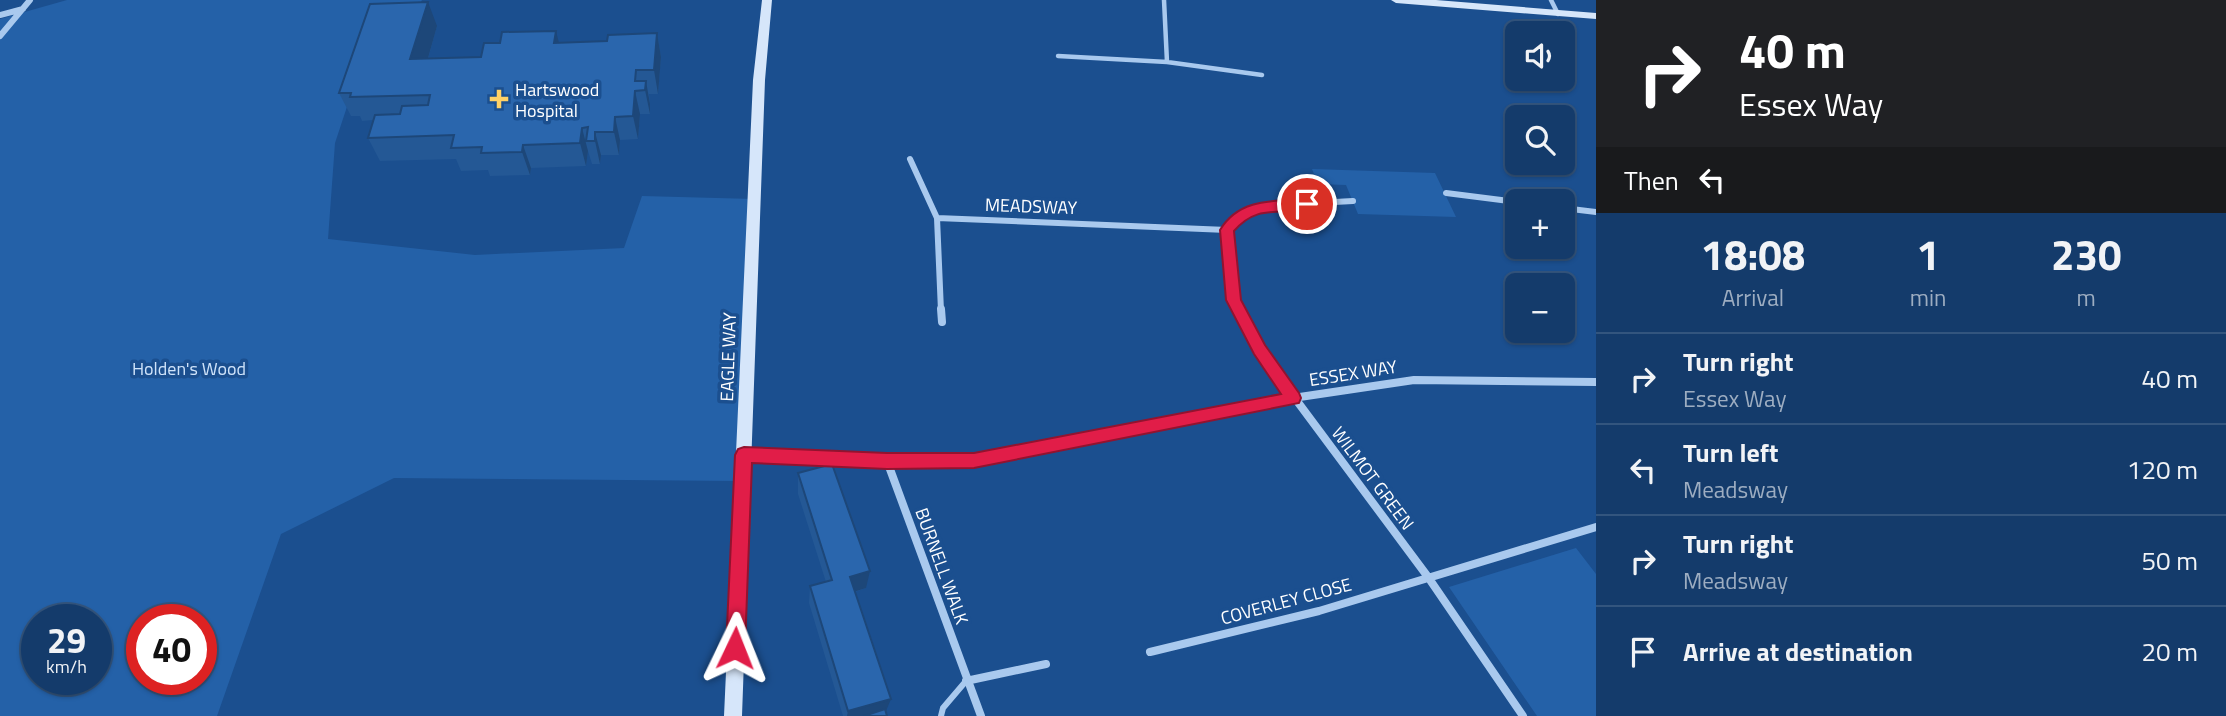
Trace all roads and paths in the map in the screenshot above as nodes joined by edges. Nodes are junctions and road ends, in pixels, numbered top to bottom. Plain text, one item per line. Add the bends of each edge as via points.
1 (30, 0) edge
2 (767, 0) edge
3 (1164, 0) edge
4 (1396, 0) edge
5 (1551, 0) edge
6 (24, 8) junction
7 (1558, 14) junction
8 (0, 15) edge
9 (1596, 16) edge
10 (0, 36) edge
11 (1058, 56) dead end
12 (1167, 62) junction
13 (1262, 75) dead end
14 (910, 159) dead end
15 (1446, 193) dead end
16 (1505, 200) edge
17 (1353, 201) dead end
18 (1575, 209) edge
19 (1596, 212) edge
20 (937, 218) junction
21 (1227, 230) junction
22 (942, 322) dead end
23 (1596, 382) edge
24 (1293, 398) junction
25 (744, 455) junction
26 (887, 461) junction
27 (1596, 527) edge
28 (1428, 577) junction
29 (1150, 652) dead end
30 (1046, 664) dead end
31 (967, 681) junction
32 (733, 716) edge
33 (941, 716) edge
34 (981, 716) edge
35 (1523, 716) edge

1 - 6 street
2 - 25 street, EAGLE WAY via 759,80
3 - 12 lane
4 - 7 street
5 - 7 lane
6 - 8 street
6 - 10 street
7 - 9 street
11 - 12 lane
12 - 13 lane
14 - 20 street
15 - 16 street
17 - 21 street via 1262,206 1240,215
18 - 19 street
20 - 21 street, MEADSWAY
20 - 22 street
21 - 24 street via 1234,300 1259,350
23 - 24 street, ESSEX WAY via 1414,380
24 - 26 street, ESSEX WAY via 974,461
24 - 28 street, WILMOT GREEN
25 - 26 street, ESSEX WAY
25 - 32 street, EAGLE WAY
26 - 31 street, BURNELL WALK
27 - 28 street
28 - 29 street, COVERLEY CLOSE via 1319,611
28 - 35 street, WILMOT GREEN
30 - 31 street
31 - 33 lane
31 - 34 street, BURNELL WALK

